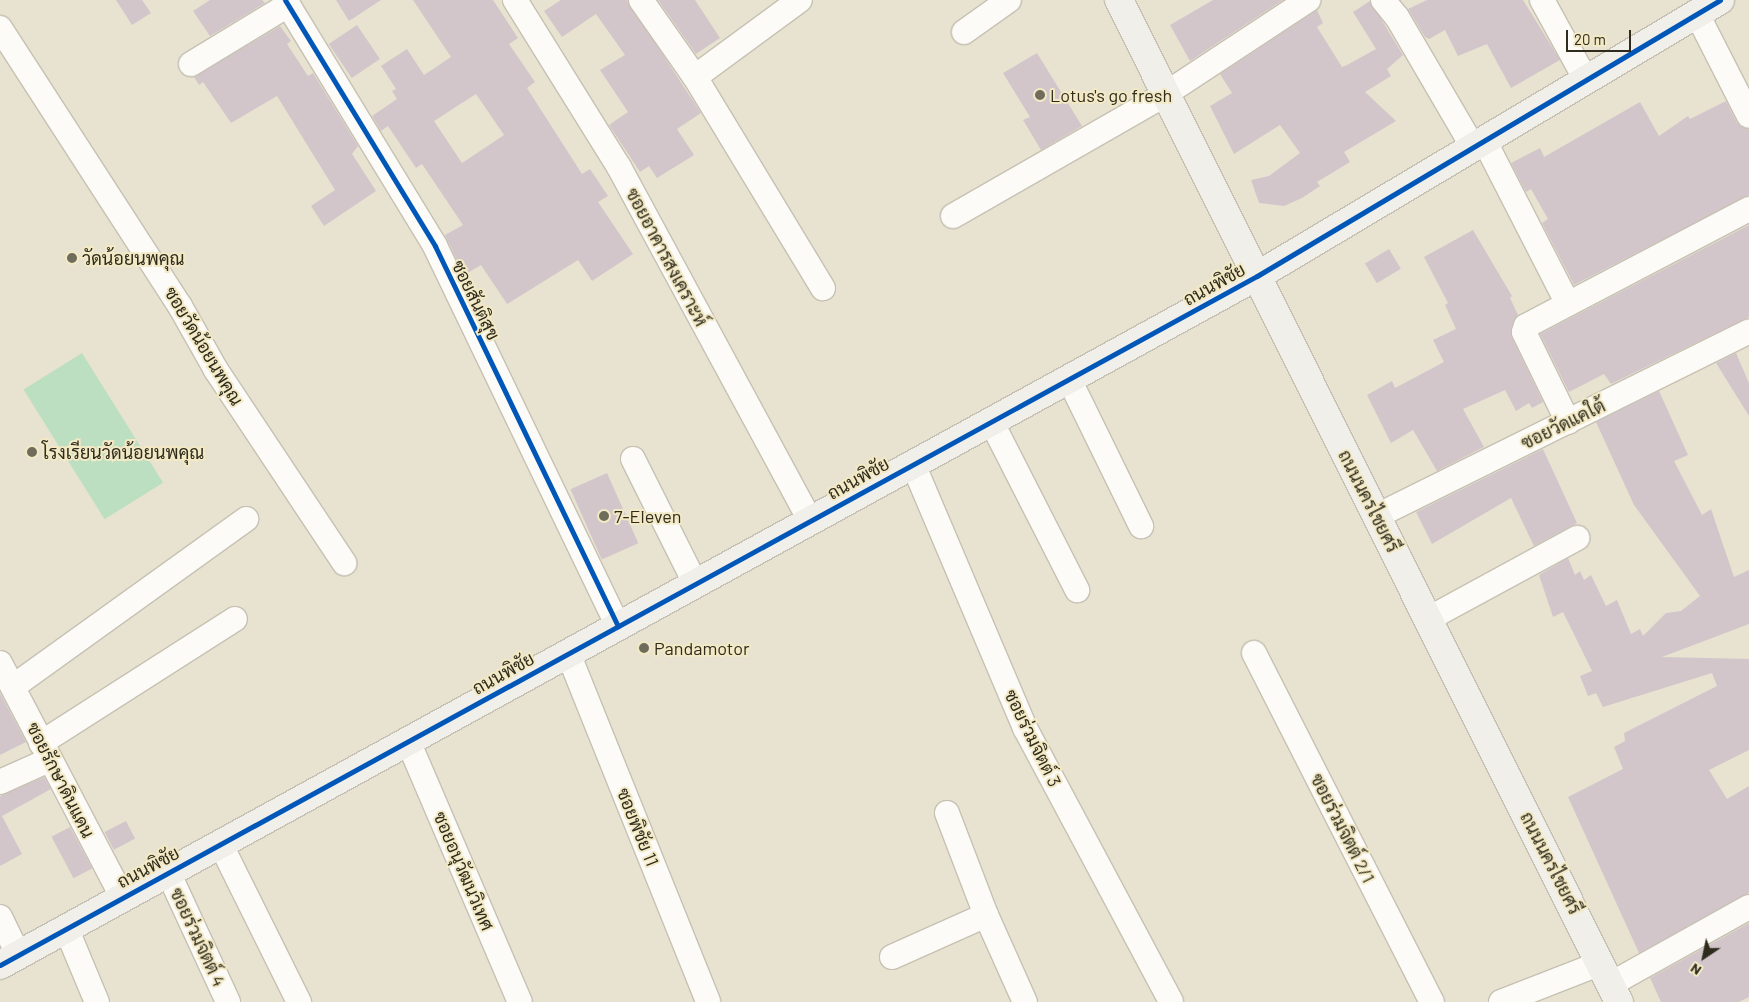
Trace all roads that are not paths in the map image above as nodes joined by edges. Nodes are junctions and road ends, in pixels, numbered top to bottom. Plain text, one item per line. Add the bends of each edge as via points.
1 (515, 0) edge
2 (641, 0) edge
3 (800, 0) edge
4 (1009, 0) edge
5 (1119, 0) edge
6 (1308, 0) edge
7 (1383, 0) edge
8 (1542, 0) edge
9 (1720, 0) edge
10 (286, 2) edge
11 (1697, 14) junction
12 (0, 28) edge
13 (964, 32) dead end
14 (191, 64) dead end
15 (695, 77) junction
16 (1586, 80) junction
17 (1164, 94) junction
18 (1749, 116) edge
19 (1478, 144) junction
20 (1749, 208) edge
21 (953, 216) dead end
22 (1257, 276) junction
23 (823, 288) dead end
24 (1568, 304) junction
25 (1749, 331) edge
26 (1069, 379) junction
27 (991, 421) junction
28 (1568, 422) junction
29 (633, 459) dead end
30 (912, 464) junction
31 (1377, 516) junction
32 (246, 519) dead end
33 (810, 520) junction
34 (1141, 526) dead end
35 (1577, 538) dead end
36 (344, 563) dead end
37 (695, 584) junction
38 (1077, 590) dead end
39 (235, 619) dead end
40 (1428, 619) junction
41 (618, 626) junction
42 (568, 653) junction
43 (1254, 653) dead end
44 (0, 663) edge
45 (14, 686) junction
46 (408, 741) junction
47 (45, 752) junction
48 (0, 782) edge
49 (947, 813) dead end
50 (220, 843) junction
51 (168, 872) junction
52 (122, 896) junction
53 (1749, 907) edge
54 (986, 915) junction
55 (0, 917) edge
56 (66, 928) junction
57 (892, 957) dead end
58 (9, 959) edge
59 (1610, 983) edge
60 (97, 1002) edge
61 (228, 1002) edge
62 (299, 1002) edge
63 (520, 1002) edge
64 (708, 1002) edge
65 (1025, 1002) edge
66 (1171, 1002) edge
67 (1432, 1002) edge
68 (1501, 1002) edge

1 - 33 street, ซอยอาคารสงเคราะห์ via 619,167
2 - 15 street
3 - 15 street
4 - 13 street
5 - 17 street, ถนนนครไชยศรี
6 - 17 street
7 - 19 street
8 - 16 street
9 - 11 street, ถนนพิชัย
10 - 14 street
10 - 41 street, ซอยสันติสุข via 435,246
11 - 16 street, ถนนพิชัย
11 - 18 street
12 - 36 street, ซอยวัดน้อยนพคุณ via 180,306 216,370
15 - 23 street
16 - 19 street, ถนนพิชัย
17 - 21 street
17 - 22 street, ถนนนครไชยศรี
19 - 22 street, ถนนพิชัย
19 - 24 street
20 - 24 street
22 - 26 street, ถนนพิชัย
22 - 31 street, ถนนนครไชยศรี
24 - 28 street via 1526,326 1524,332
25 - 28 street, ซอยวัดแคใต้
26 - 27 street, ถนนพิชัย
26 - 34 street
27 - 30 street, ถนนพิชัย
27 - 38 street
28 - 31 street, ซอยวัดแคใต้
29 - 37 street
30 - 33 street, ถนนพิชัย
30 - 66 street, ซอยร่วมจิตต์ 3 via 1025,728
31 - 40 street, ถนนนครไชยศรี
32 - 45 street
33 - 37 street, ถนนพิชัย
35 - 40 street
37 - 41 street, ถนนพิชัย
39 - 47 street
40 - 59 street, ถนนนครไชยศรี
41 - 42 street, ถนนพิชัย
42 - 46 street, ถนนพิชัย
42 - 64 street, ซอยพิชัย 11
43 - 67 street, ซอยร่วมจิตต์ 2/1
44 - 45 street, ซอยรักษาดินแดน
45 - 47 street, ซอยรักษาดินแดน
46 - 50 street, ถนนพิชัย
46 - 63 street, ซอยอนุวัฒนวิเทศ
47 - 48 street
47 - 52 street, ซอยรักษาดินแดน
49 - 54 street
50 - 51 street, ถนนพิชัย
50 - 62 street
51 - 52 street, ถนนพิชัย
51 - 61 street, ซอยร่วมจิตต์ 4
52 - 56 street, ถนนพิชัย
53 - 59 street
54 - 57 street
54 - 65 street
55 - 58 street
56 - 58 street, ถนนพิชัย
56 - 60 street
59 - 68 street

